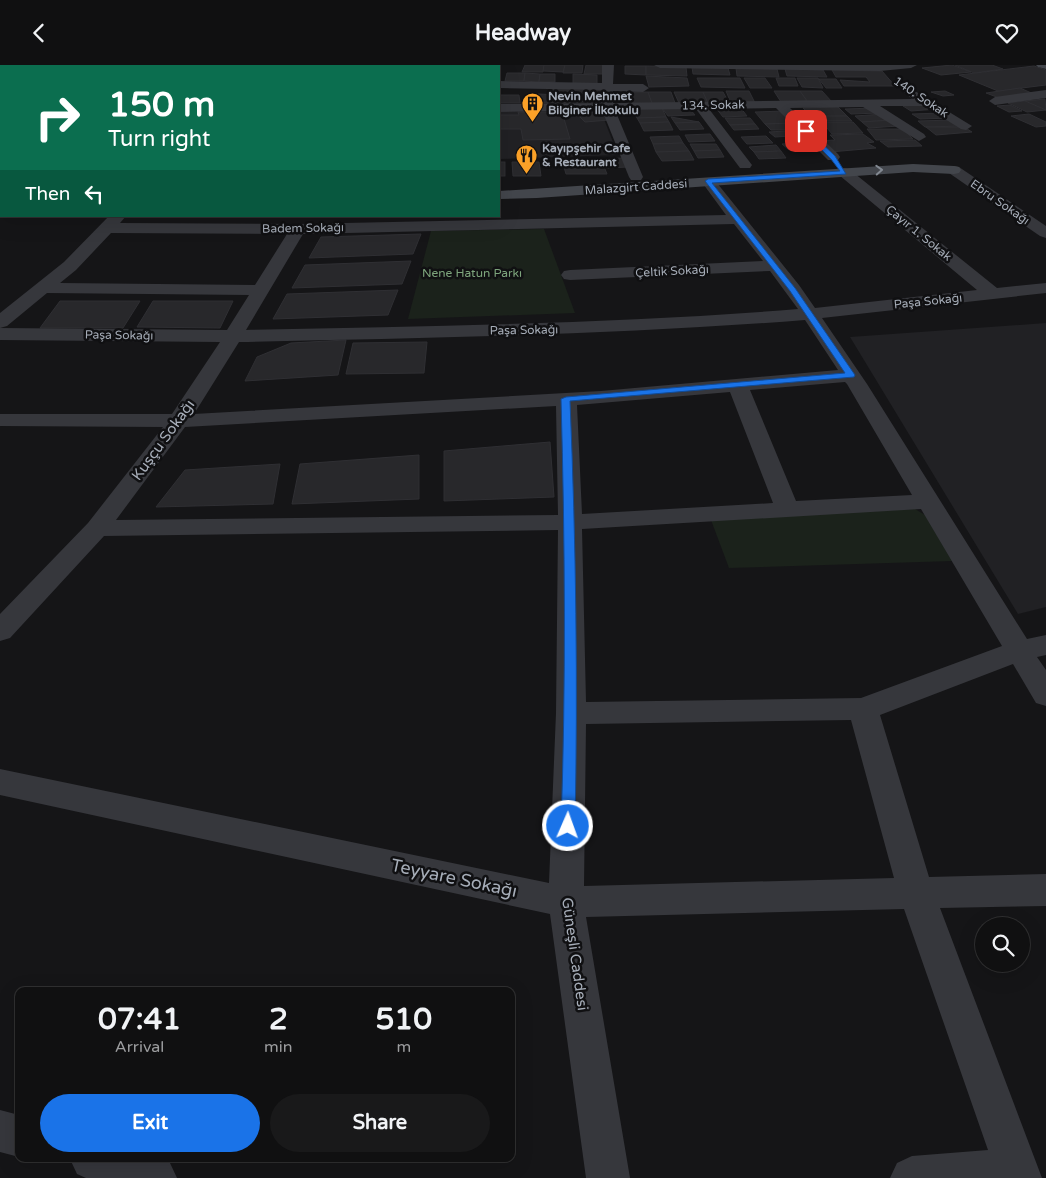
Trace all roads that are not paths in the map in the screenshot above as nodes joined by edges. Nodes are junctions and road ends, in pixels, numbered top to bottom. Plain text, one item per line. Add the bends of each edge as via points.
1 (608, 65) edge
2 (660, 65) edge
3 (911, 65) edge
4 (1042, 65) edge
5 (878, 67) edge
6 (1046, 67) edge
7 (500, 84) edge
8 (606, 88) junction
9 (655, 88) dead end
10 (1046, 94) edge
11 (926, 101) junction
12 (996, 101) dead end
13 (866, 103) junction
14 (779, 104) junction
15 (700, 106) junction
16 (500, 107) edge
17 (607, 107) junction
18 (966, 126) dead end
19 (919, 137) dead end
20 (833, 157) junction
21 (814, 159) dead end
22 (784, 161) dead end
23 (745, 165) junction
24 (954, 170) joint
25 (844, 172) junction
26 (636, 177) junction
27 (708, 181) junction
28 (500, 185) edge
29 (500, 195) edge
30 (738, 219) junction
31 (113, 222) edge
32 (298, 229) junction
33 (1046, 233) edge
34 (775, 266) junction
35 (570, 275) dead end
36 (43, 287) junction
37 (1046, 288) edge
38 (260, 290) junction
39 (993, 294) junction
40 (810, 314) junction
41 (0, 322) edge
42 (0, 334) edge
43 (232, 336) junction
44 (0, 348) edge
45 (202, 355) junction
46 (851, 375) junction
47 (738, 386) junction
48 (566, 399) junction
49 (0, 420) edge
50 (179, 421) junction
51 (928, 501) junction
52 (787, 509) junction
53 (570, 522) junction
54 (97, 528) junction
55 (3, 622) edge
56 (1033, 648) edge
57 (1046, 695) edge
58 (863, 709) junction
59 (571, 713) junction
60 (0, 782) edge
61 (1046, 890) edge
62 (916, 893) junction
63 (566, 902) junction
64 (0, 1131) edge
65 (15, 1135) edge
66 (102, 1162) edge
67 (1019, 1174) edge
68 (156, 1178) edge
69 (608, 1178) edge
70 (912, 1178) edge

1 - 8 street
2 - 5 street
3 - 5 street
4 - 6 main road
5 - 11 street, 140. Sokak
7 - 8 street
8 - 9 street
8 - 17 street
10 - 12 street
11 - 13 street, 134. Sokak
11 - 18 street, 140. Sokak
13 - 14 street, 134. Sokak
13 - 19 street
14 - 15 street, 134. Sokak
14 - 20 street
15 - 17 street, 134. Sokak
15 - 23 street
16 - 17 street, 134. Sokak
17 - 26 street
20 - 21 main road
20 - 25 main road
22 - 23 main road, Malazgirt Caddesi
23 - 26 main road, Malazgirt Caddesi
25 -> 24 main road, Malazgirt Caddesi via 913,168
24 - 33 street, Ebru Sokağı
25 - 27 main road, Malazgirt Caddesi
25 - 39 street, Çayır 1. Sokak
26 - 28 main road, Malazgirt Caddesi
27 - 29 main road, Malazgirt Caddesi
27 - 30 street
30 - 32 street, Badem Sokağı
30 - 34 street
31 - 32 street, Badem Sokağı
31 - 36 street via 70,266
32 - 38 street, Kuşçu Sokağı
34 - 35 street, Çeltik Sokağı
34 - 40 street
36 - 38 street
36 - 41 street
37 - 39 street, Paşa Sokağı
38 - 43 street, Kuşçu Sokağı
39 - 40 street, Paşa Sokağı
40 - 43 street, Paşa Sokağı via 710,323 568,329
40 - 46 street
42 - 43 street, Paşa Sokağı
43 - 45 street, Kuşçu Sokağı
44 - 45 street, Paşa Sokağı
45 - 50 street, Kuşçu Sokağı
46 - 47 street
46 - 51 street
47 - 48 street
47 - 52 street
48 - 50 street
48 - 53 street, Güneşli Caddesi
49 - 50 street
50 - 54 street, Kuşçu Sokağı
51 - 52 street
51 - 56 street
52 - 53 street
53 - 54 street
53 - 59 street, Güneşli Caddesi
54 - 55 street, Kuşçu Sokağı
56 - 57 street
56 - 58 street
58 - 59 street
58 - 62 street
59 - 63 street, Güneşli Caddesi
60 - 63 street, Teyyare Sokağı
61 - 62 street, Teyyare Sokağı
62 - 63 street, Teyyare Sokağı
62 - 67 street
63 - 69 street, Güneşli Caddesi
64 - 65 street
66 - 68 street
67 - 70 street

